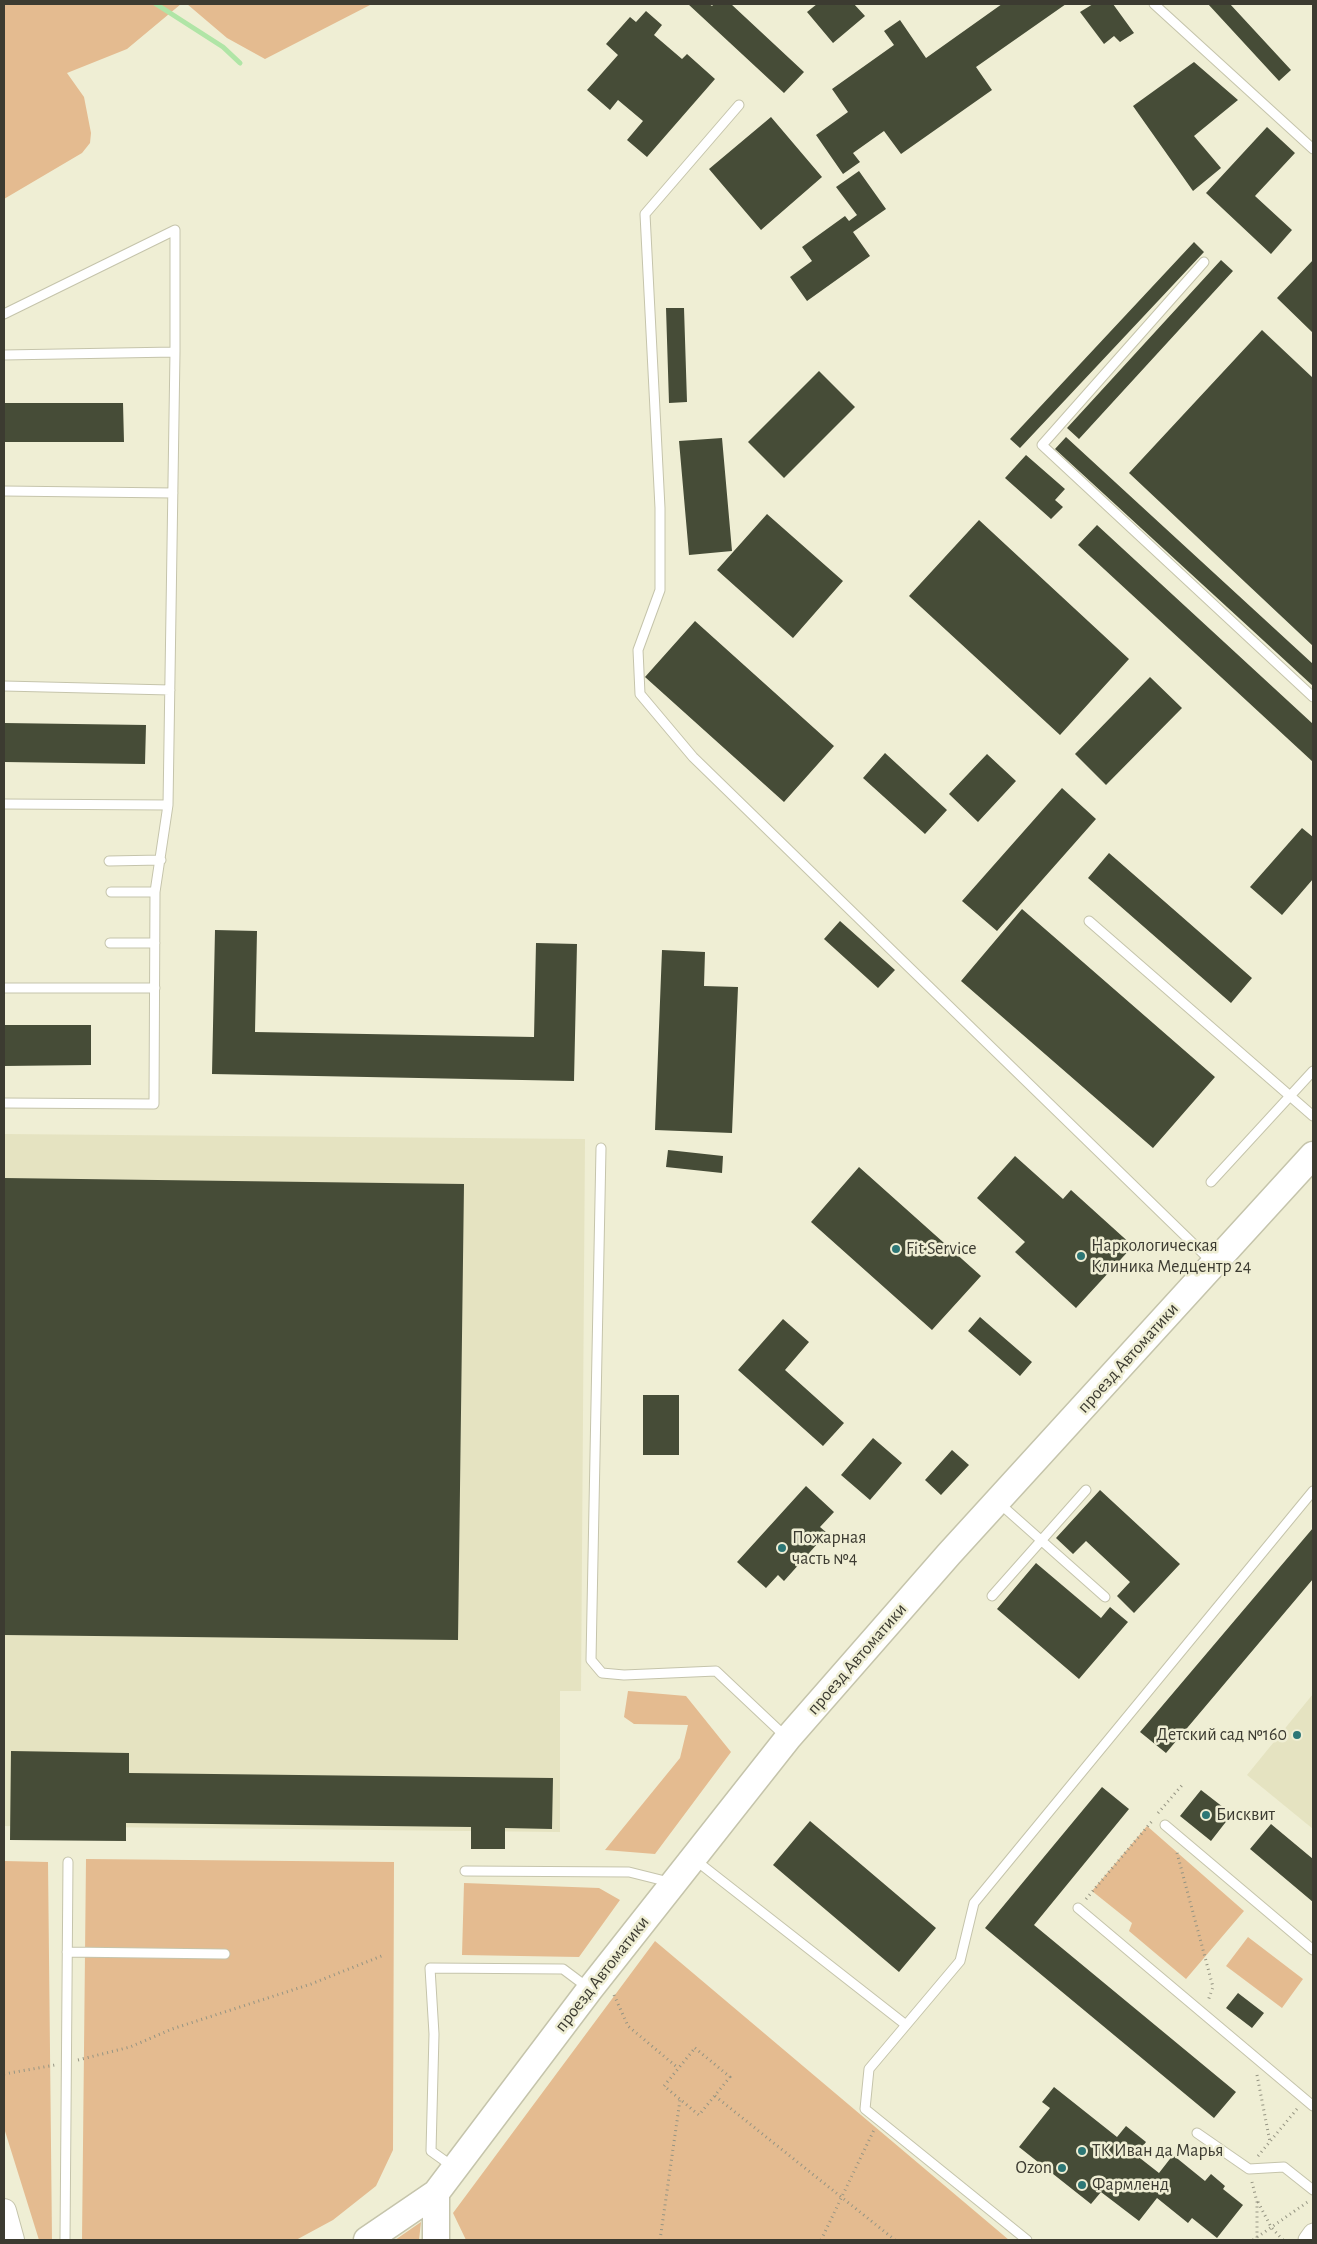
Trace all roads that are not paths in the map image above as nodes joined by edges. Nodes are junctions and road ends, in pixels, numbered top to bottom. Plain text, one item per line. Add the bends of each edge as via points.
1 (1154, 4) edge
2 (739, 105) dead end
3 (1313, 149) edge
4 (1204, 262) dead end
5 (4, 314) edge
6 (175, 352) junction
7 (4, 355) edge
8 (4, 491) edge
9 (173, 493) junction
10 (4, 686) edge
11 (170, 690) junction
12 (1313, 697) edge
13 (4, 804) edge
14 (168, 805) junction
15 (161, 860) junction
16 (109, 861) dead end
17 (111, 892) dead end
18 (156, 892) junction
19 (1089, 921) dead end
20 (155, 942) junction
21 (110, 943) dead end
22 (4, 988) edge
23 (155, 988) junction
24 (1313, 1071) edge
25 (1291, 1096) junction
26 (4, 1103) edge
27 (1313, 1116) edge
28 (601, 1148) dead end
29 (1310, 1166) edge
30 (1211, 1182) dead end
31 (1214, 1264) junction
32 (1086, 1490) dead end
33 (1313, 1490) edge
34 (996, 1502) junction
35 (1041, 1540) junction
36 (992, 1596) dead end
37 (1105, 1597) dead end
38 (788, 1738) junction
39 (1165, 1825) road end
40 (692, 1857) junction
41 (68, 1862) dead end
42 (465, 1871) dead end
43 (672, 1883) junction
44 (1078, 1908) road end
45 (1313, 1950) edge
46 (67, 1952) junction
47 (224, 1954) dead end
48 (596, 1980) junction
49 (906, 2025) junction
50 (1313, 2106) edge
51 (1197, 2133) dead end
52 (454, 2167) junction
53 (1313, 2190) edge
54 (436, 2193) junction
55 (4, 2211) edge
56 (1313, 2233) edge
57 (12, 2240) edge
58 (65, 2240) edge
59 (367, 2240) edge
60 (436, 2240) edge
61 (1027, 2240) edge
62 (1308, 2240) edge

1 - 3 lane
2 - 31 lane via 645,214 660,508 660,590 638,650 640,694 693,756
4 - 12 lane via 1042,445
5 - 6 lane via 175,230
6 - 7 lane
6 - 9 lane
8 - 9 lane
9 - 11 lane
10 - 11 lane
11 - 14 lane
13 - 14 lane
14 - 15 lane
15 - 16 lane
15 - 18 lane
17 - 18 lane
18 - 20 lane
19 - 25 lane
20 - 21 lane
20 - 23 lane
22 - 23 lane
23 - 26 lane via 154,1104
24 - 25 lane
25 - 27 lane
25 - 30 lane
28 - 38 lane via 591,1660 602,1673 624,1675 716,1671
29 - 31 main road, проезд Автоматики
31 - 34 main road, проезд Автоматики
32 - 35 lane
33 - 49 lane via 974,1903 960,1961
34 - 35 lane
34 - 38 main road, проезд Автоматики
35 - 36 lane
35 - 37 lane
38 - 40 main road, проезд Автоматики
39 - 45 lane
40 - 43 main road, проезд Автоматики
40 - 49 lane
41 - 46 lane
42 - 43 lane via 629,1872
43 - 48 main road, проезд Автоматики
44 - 50 lane
46 - 47 lane
46 - 58 lane
48 - 52 main road, проезд Автоматики
48 - 52 lane via 563,1969 430,1968 434,2034 431,2151
49 - 61 lane via 869,2069 865,2109
51 - 53 lane via 1249,2169 1284,2167
52 - 54 main road, проезд Автоматики
54 - 59 main road
54 - 60 main road
55 - 57 street
56 - 62 street

